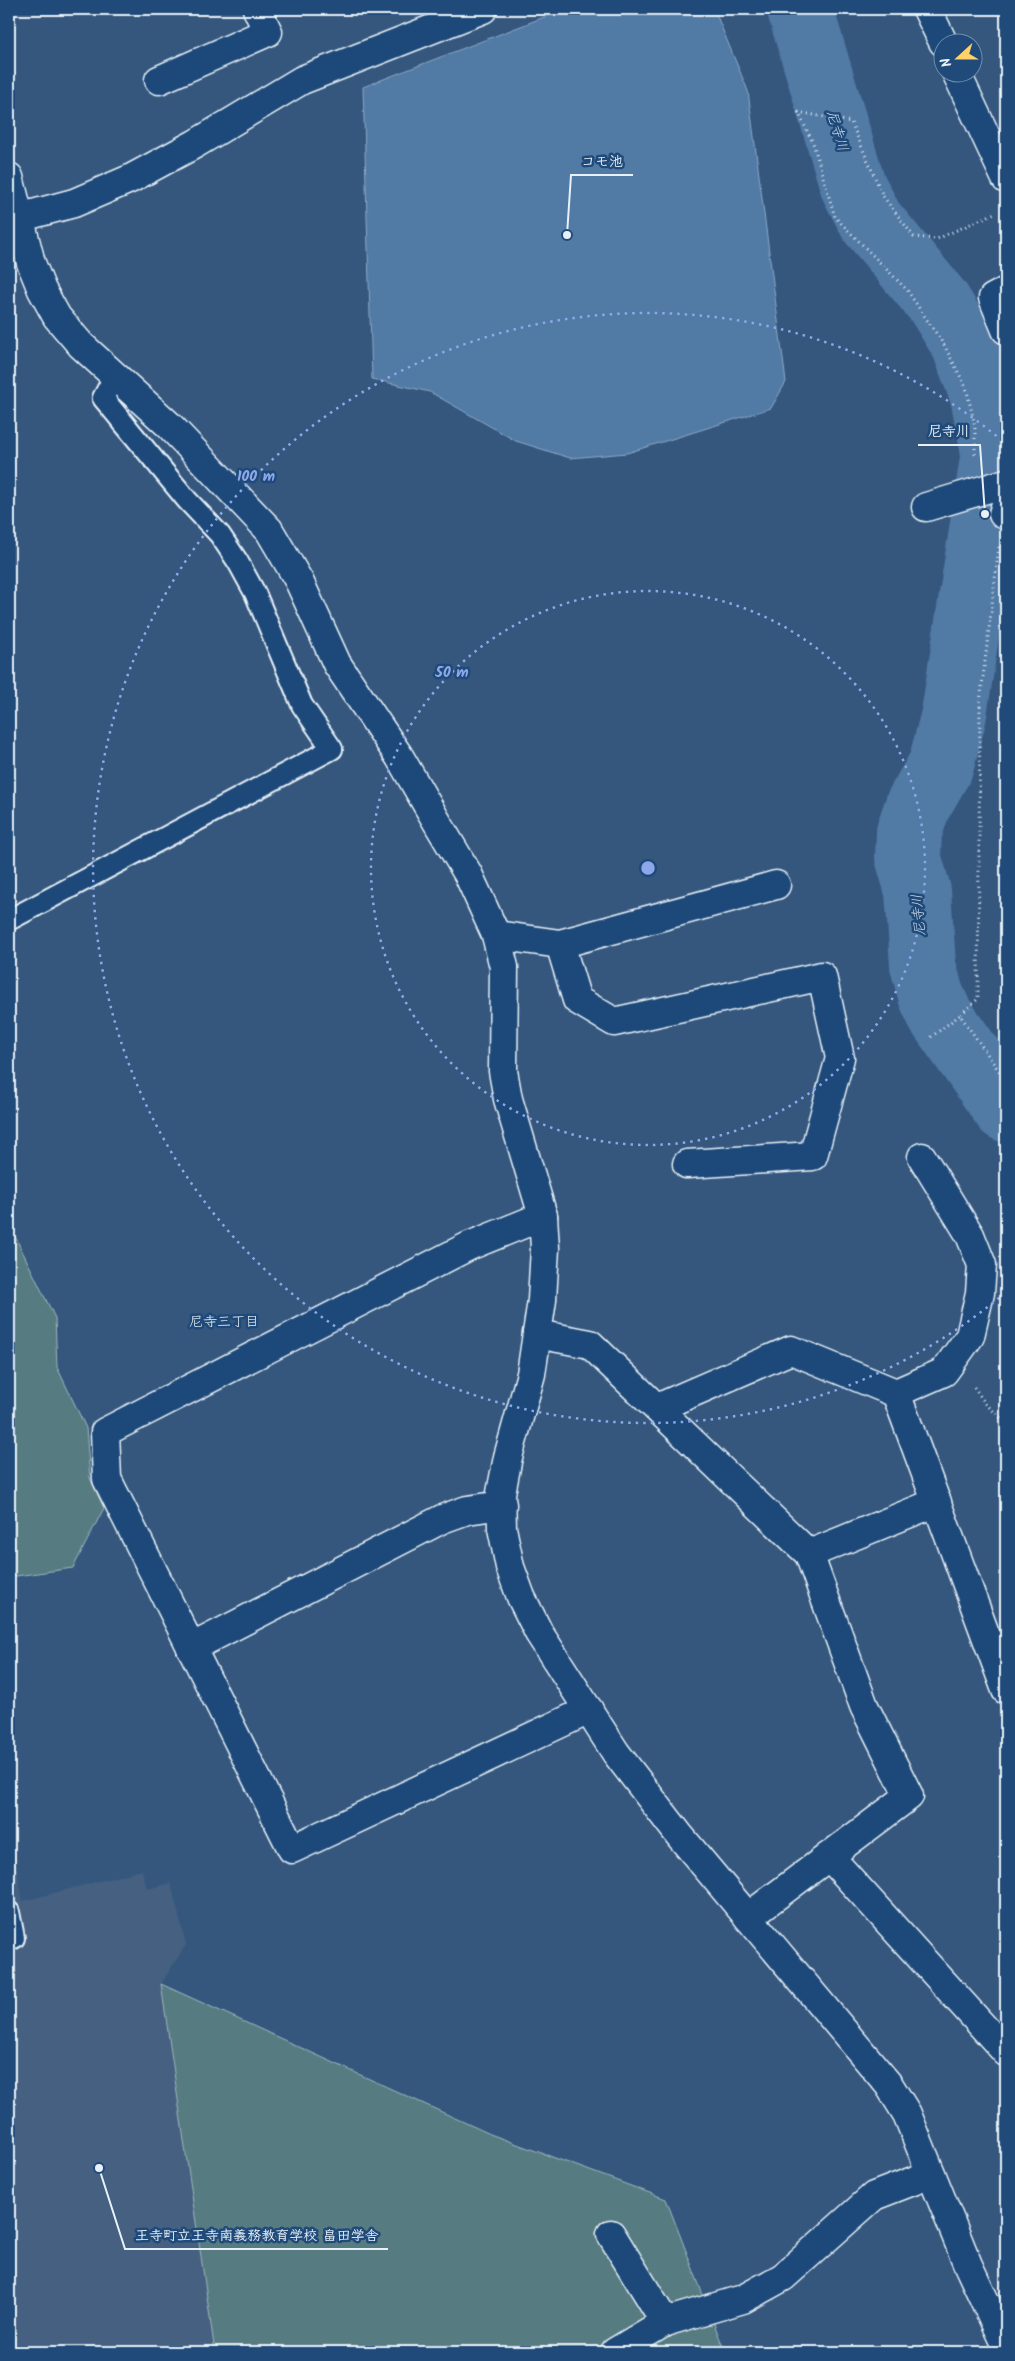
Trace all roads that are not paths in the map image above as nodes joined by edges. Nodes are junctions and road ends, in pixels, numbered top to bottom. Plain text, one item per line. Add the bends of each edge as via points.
1 (257, 9) edge
2 (484, 9) edge
3 (927, 9) edge
4 (938, 32) edge
5 (159, 80) dead end
6 (961, 82) edge
7 (9, 177) edge
8 (1006, 179) edge
9 (18, 218) junction
10 (18, 255) edge
11 (1006, 292) edge
12 (1006, 330) edge
13 (114, 376) junction
14 (1006, 483) edge
15 (926, 508) dead end
16 (776, 885) dead end
17 (9, 920) edge
18 (496, 935) junction
19 (560, 944) junction
20 (922, 1157) dead end
21 (687, 1164) dead end
22 (543, 1216) junction
23 (537, 1334) junction
24 (896, 1393) junction
25 (657, 1408) junction
26 (937, 1502) junction
27 (502, 1505) junction
28 (808, 1554) junction
29 (191, 1648) junction
30 (1006, 1690) edge
31 (589, 1710) junction
32 (829, 1856) junction
33 (9, 1912) edge
34 (748, 1917) junction
35 (14, 1938) dead end
36 (1006, 2052) edge
37 (931, 2174) junction
38 (611, 2234) dead end
39 (665, 2322) junction
40 (1006, 2346) edge
41 (615, 2352) edge

1 - 5 street via 268,32
2 - 9 street via 302,80 196,144 130,179 74,203
3 - 4 street
6 - 8 street
7 - 9 street
9 - 10 street
10 - 13 street via 57,317
11 - 12 street via 993,298
13 - 17 lane via 103,398 220,536 238,562 255,593 302,705 332,749
13 - 18 street via 170,426 269,530 299,581 337,664 398,756 468,874
14 - 15 street
16 - 19 street
18 - 19 street
18 - 22 street via 504,967 504,1070 508,1099
19 - 21 street via 577,1000 614,1022 822,976 840,1058 813,1156
20 - 24 street via 970,1236 982,1265 980,1293 970,1336 944,1372
22 - 23 street via 545,1248
22 - 29 street via 469,1246 105,1432 107,1480
23 - 25 street via 590,1344
23 - 27 street via 531,1374 508,1456
24 - 25 street via 791,1350
24 - 26 street
25 - 28 street
26 - 28 street
26 - 30 street
27 - 29 street via 466,1510 442,1519
27 - 31 street via 502,1528 510,1567 521,1597 539,1633
28 - 32 street via 864,1706 909,1796
29 - 31 street via 292,1849
31 - 34 street via 616,1753
32 - 34 street
32 - 36 street
33 - 35 lane
34 - 37 street via 889,2085 907,2114
37 - 39 street via 874,2196 782,2277 743,2299
37 - 40 street
38 - 39 street
39 - 41 street

